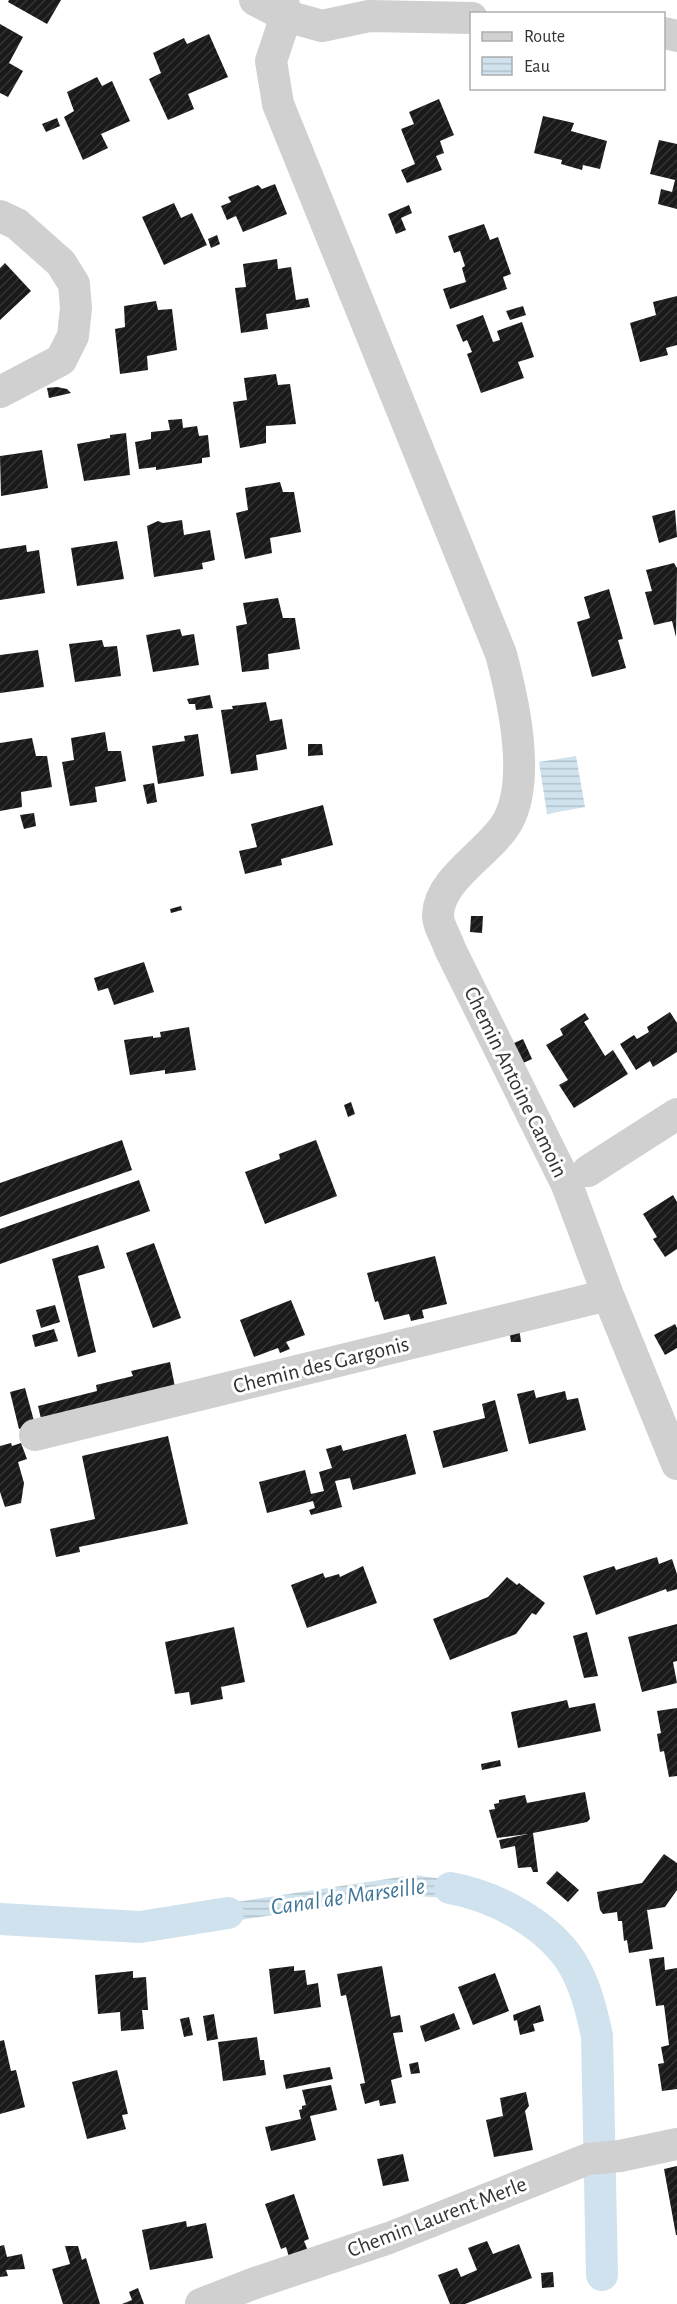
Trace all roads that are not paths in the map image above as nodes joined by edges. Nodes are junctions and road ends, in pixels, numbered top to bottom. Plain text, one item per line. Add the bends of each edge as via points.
1 (255, 0) edge
2 (284, 8) edge
3 (470, 18) edge
4 (0, 216) edge
5 (0, 392) edge
6 (677, 1114) edge
7 (588, 1171) dead end
8 (608, 1295) junction
9 (35, 1435) dead end
10 (677, 1464) edge
11 (677, 2144) edge
12 (201, 2304) edge

1 - 2 street
2 - 3 street via 322,26 369,16
2 - 8 street, Chemin Antoine Camoin via 271,61 278,104 501,654 514,713 520,756 518,790 508,821 445,890 437,916 567,1185
4 - 5 street via 17,224 61,263 74,284 76,308 73,336 61,360
6 - 7 street
8 - 9 street, Chemin des Gargonis
8 - 10 street, Chemin Antoine Camoin
11 - 12 street, Chemin Laurent Merle via 588,2159 389,2238

